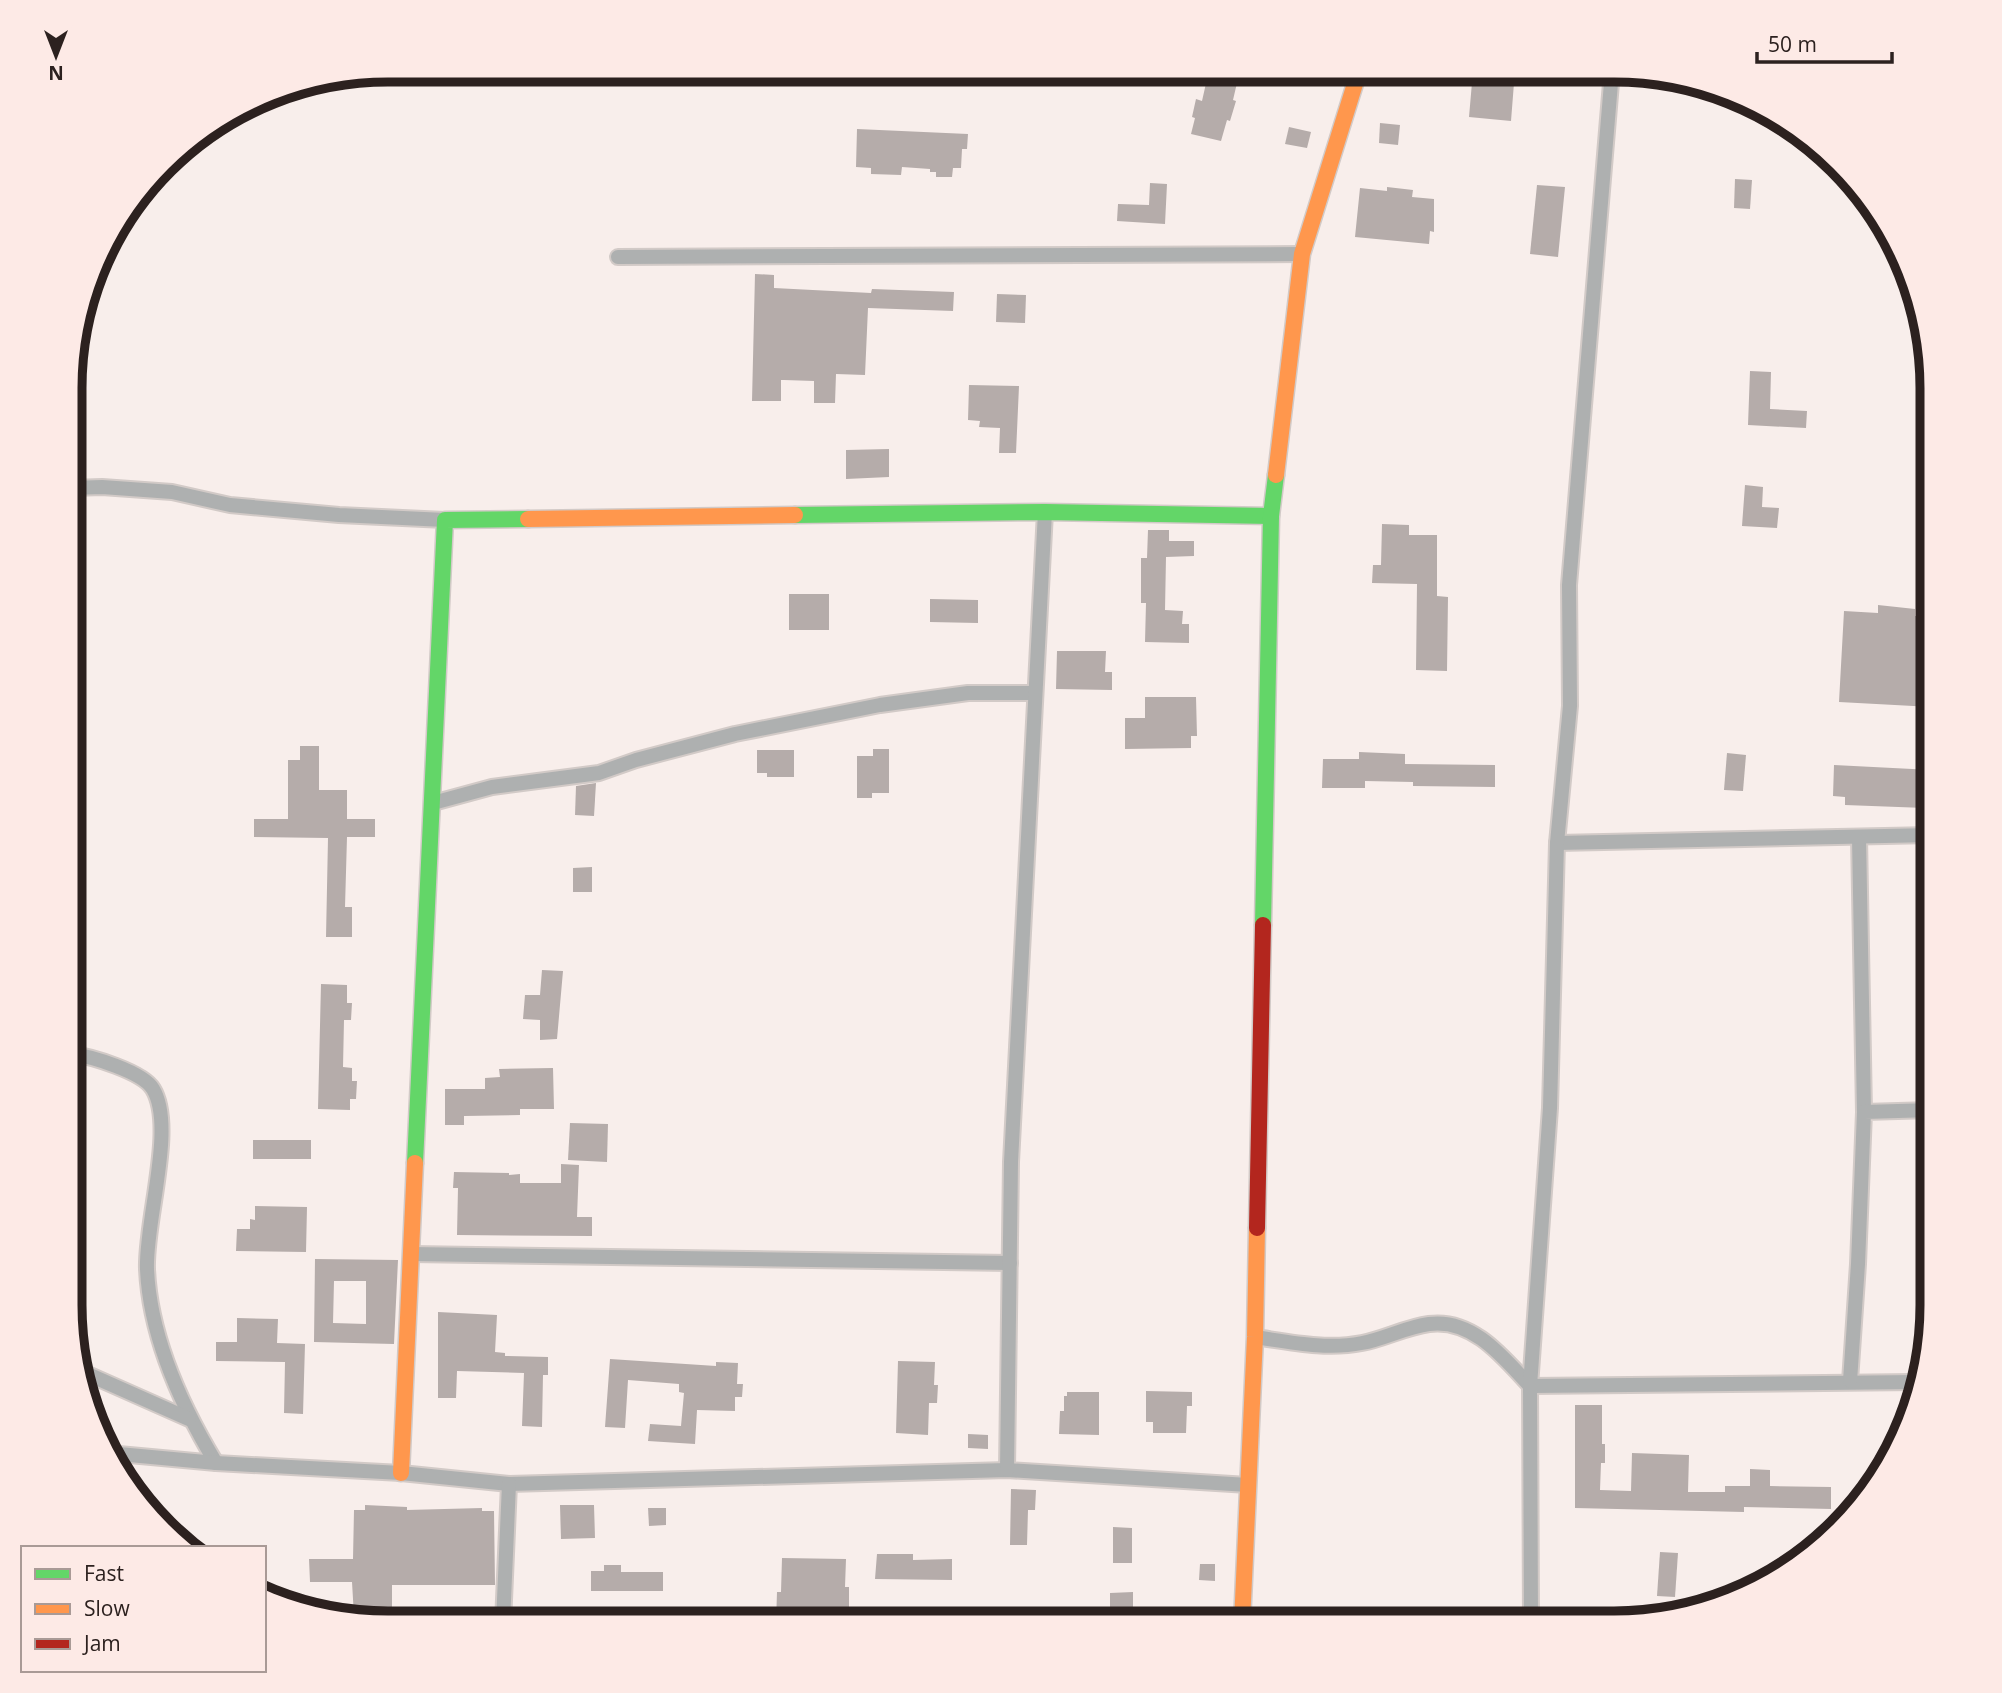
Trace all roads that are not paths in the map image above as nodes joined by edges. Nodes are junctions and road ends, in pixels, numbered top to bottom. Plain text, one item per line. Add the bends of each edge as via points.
1 (1356, 82) edge
2 (1611, 82) edge
3 (1302, 254) junction
4 (618, 257) dead end
5 (82, 488) edge
6 (1045, 512) junction
7 (1271, 516) junction
8 (445, 520) junction
9 (1035, 692) junction
10 (433, 803) junction
11 (1920, 835) edge
12 (1859, 837) junction
13 (1557, 843) junction
14 (82, 1055) edge
15 (1920, 1110) edge
16 (1864, 1112) junction
17 (411, 1254) junction
18 (1010, 1263) junction
19 (1255, 1336) junction
20 (91, 1375) edge
21 (1850, 1381) junction
22 (1910, 1382) edge
23 (1530, 1386) junction
24 (189, 1419) junction
25 (121, 1454) edge
26 (216, 1464) junction
27 (1007, 1470) junction
28 (401, 1473) junction
29 (509, 1484) junction
30 (1248, 1485) junction
31 (504, 1611) edge
32 (1243, 1611) edge
33 (1531, 1611) edge

1 - 3 street
2 - 13 street via 1569,585 1570,706
3 - 4 street
3 - 7 street
5 - 8 street via 172,492 230,505
6 - 7 street
6 - 8 street
6 - 9 street
7 - 19 street
8 - 10 street
9 - 10 street via 968,692 880,705 735,734 599,773 492,787
9 - 18 street
10 - 17 street
11 - 12 street
12 - 13 street
12 - 16 street
13 - 23 street via 1550,1108
14 - 24 street via 139,1077 152,1086 159,1102 163,1127 147,1268 154,1325
15 - 16 street
16 - 21 street
17 - 18 street
17 - 28 street
18 - 27 street
19 - 23 street via 1329,1347 1430,1324 1451,1325 1489,1345
19 - 30 street
20 - 24 street
21 - 22 street
21 - 23 street
23 - 33 street
24 - 26 street
25 - 26 street
26 - 28 street
27 - 29 street
27 - 30 street
28 - 29 street
29 - 31 street
30 - 32 street

